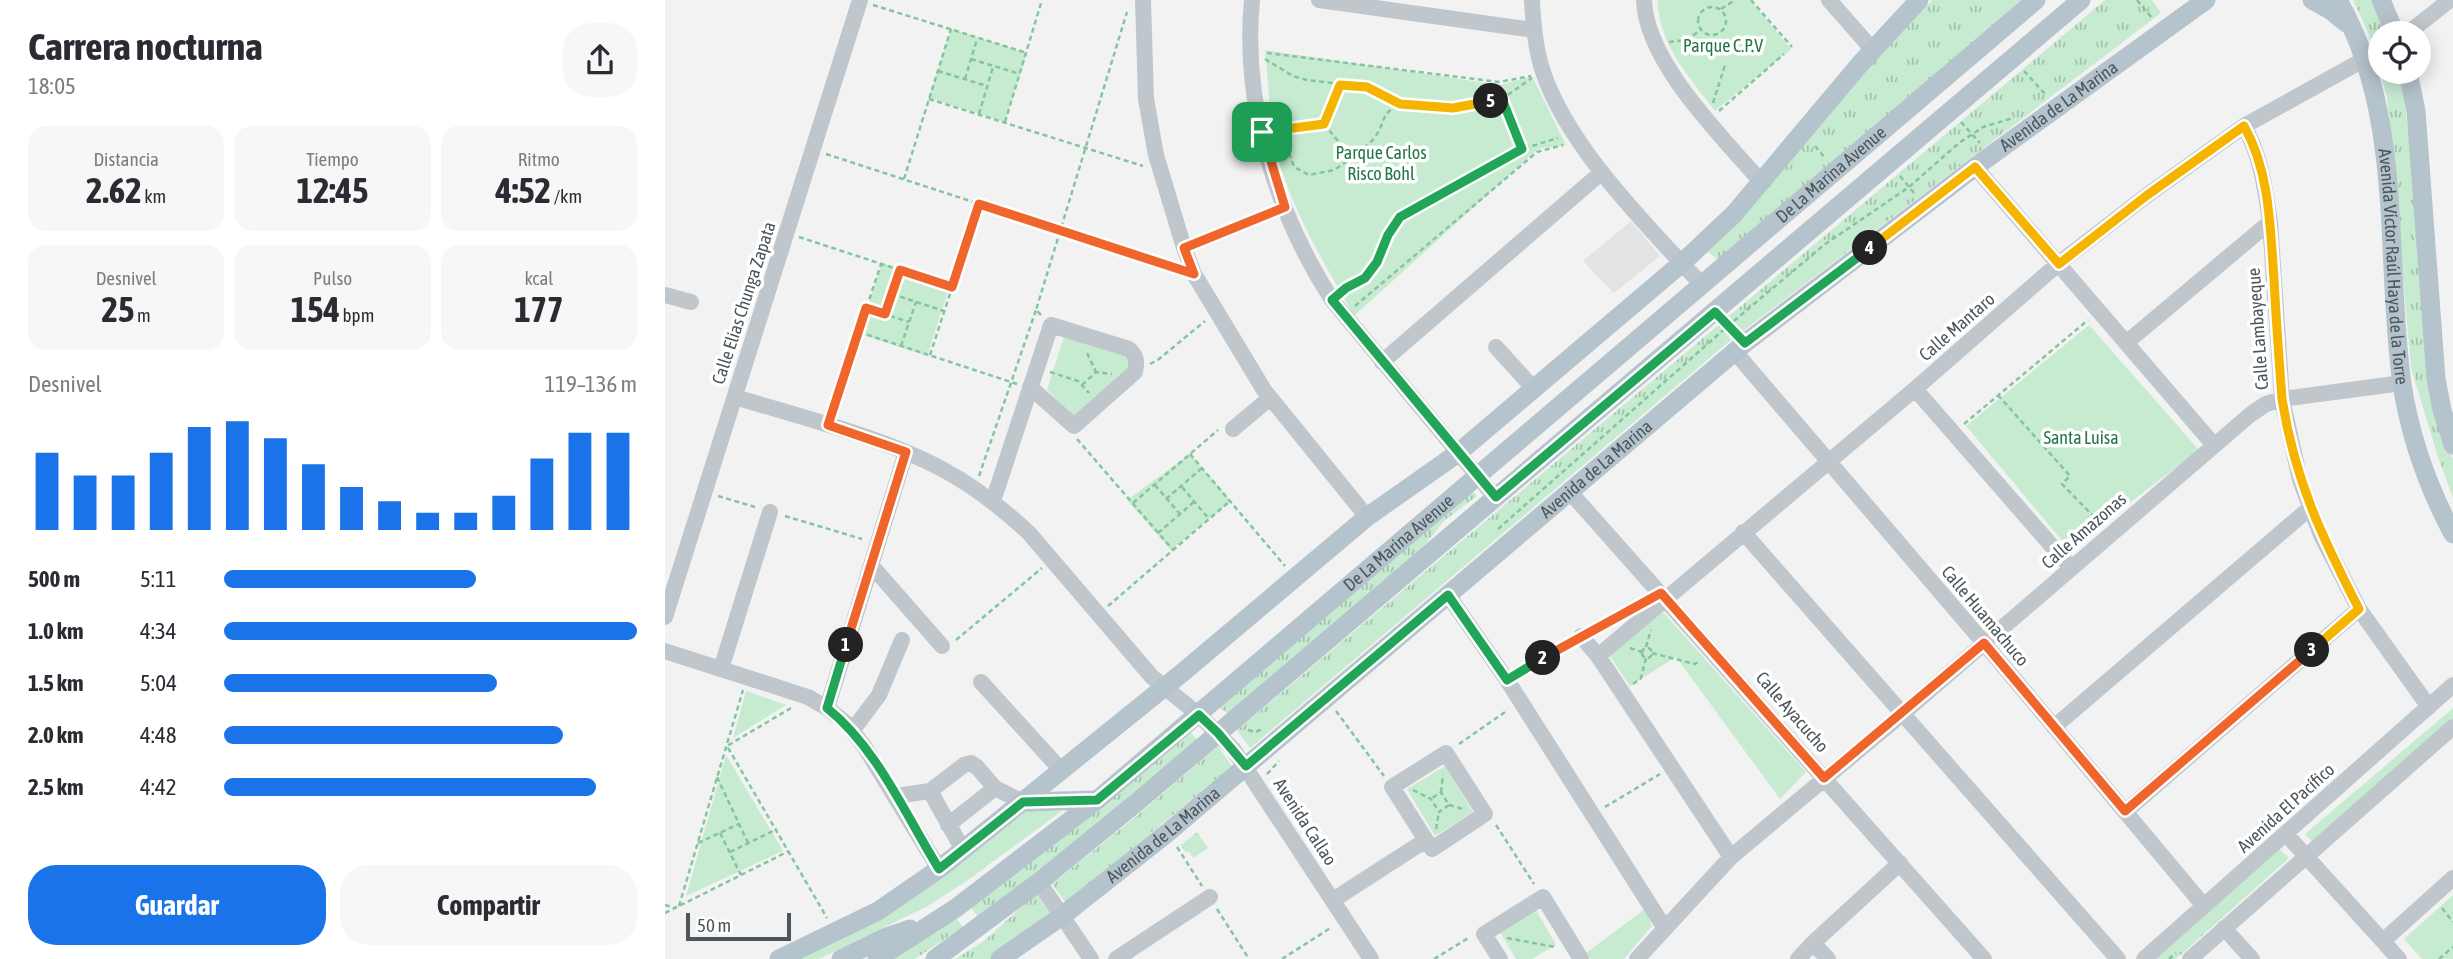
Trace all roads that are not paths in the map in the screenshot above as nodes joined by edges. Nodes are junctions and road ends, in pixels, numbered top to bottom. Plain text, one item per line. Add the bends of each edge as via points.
1 (1143, 0) edge
2 (1252, 0) edge
3 (1319, 0) edge
4 (1532, 0) edge
5 (1643, 0) edge
6 (1829, 0) edge
7 (1919, 0) edge
8 (2036, 0) edge
9 (2081, 0) edge
10 (2312, 0) edge
11 (2338, 0) edge
12 (2381, 0) edge
13 (2450, 0) edge
14 (860, 1) edge
15 (2206, 1) edge
16 (2390, 21) edge
17 (2423, 21) edge
18 (2351, 27) junction
19 (1533, 30) junction
20 (1872, 49) junction
21 (2365, 59) junction
22 (2410, 84) edge
23 (2244, 126) junction
24 (1975, 167) junction
25 (1602, 172) junction
26 (1762, 183) junction
27 (2270, 222) junction
28 (1682, 263) junction
29 (2059, 264) junction
30 (1702, 285) junction
31 (665, 295) edge
32 (691, 302) dead end
33 (2126, 343) junction
34 (1496, 347) dead end
35 (1740, 348) junction
36 (1382, 362) junction
37 (2402, 383) junction
38 (1030, 388) junction
39 (1534, 388) junction
40 (1915, 389) junction
41 (735, 397) junction
42 (1270, 398) junction
43 (2282, 399) junction
44 (1227, 427) road end
45 (2213, 444) junction
46 (2453, 445) edge
47 (906, 452) junction
48 (1458, 453) junction
49 (1828, 460) junction
50 (1477, 475) junction
51 (1570, 492) junction
52 (1492, 499) junction
53 (993, 501) junction
54 (2310, 508) junction
55 (770, 512) road end
56 (1367, 517) junction
57 (1743, 532) junction
58 (2453, 534) edge
59 (871, 565) junction
60 (2071, 568) junction
61 (1448, 595) junction
62 (1666, 598) junction
63 (2359, 609) junction
64 (665, 617) edge
65 (1581, 636) road end
66 (902, 640) dead end
67 (1984, 643) junction
68 (942, 646) road end
69 (665, 651) edge
70 (1598, 656) junction
71 (721, 669) junction
72 (981, 681) dead end
73 (2453, 685) edge
74 (1164, 688) junction
75 (2429, 707) junction
76 (827, 708) junction
77 (1902, 714) junction
78 (1199, 715) junction
79 (2054, 727) junction
80 (2453, 727) edge
81 (852, 731) junction
82 (1218, 733) junction
83 (1246, 766) junction
84 (1062, 771) junction
85 (1824, 778) junction
86 (995, 788) junction
87 (930, 791) junction
88 (896, 796) junction
89 (1097, 800) junction
90 (1023, 802) junction
91 (2125, 811) junction
92 (945, 820) junction
93 (2286, 834) junction
94 (920, 838) junction
95 (1426, 840) junction
96 (963, 850) junction
97 (1731, 857) junction
98 (2306, 857) junction
99 (1900, 863) junction
100 (939, 869) junction
101 (2453, 877) edge
102 (1039, 883) junction
103 (1210, 897) road end
104 (1333, 900) junction
105 (2204, 906) junction
106 (1062, 916) junction
107 (941, 918) junction
108 (1664, 927) junction
109 (2224, 928) junction
110 (2383, 941) junction
111 (1813, 943) junction
112 (1573, 956) edge
113 (779, 959) edge
114 (841, 959) edge
115 (877, 959) edge
116 (935, 959) edge
117 (1000, 959) edge
118 (1091, 959) edge
119 (1116, 959) edge
120 (1371, 959) edge
121 (1500, 959) edge
122 (1637, 959) edge
123 (1798, 959) edge
124 (1828, 959) edge
125 (1984, 959) edge
126 (2118, 959) edge
127 (2144, 959) edge
128 (2190, 959) edge
129 (2252, 959) edge
130 (2399, 959) edge

1 - 42 street via 1146,99 1160,171 1184,248 1194,274
2 - 36 street via 1257,51 1252,80 1285,207 1332,300
3 - 19 street
4 - 19 street
5 - 26 street via 1652,38 1668,70
6 - 20 street
7 - 20 main road
8 - 30 main road, De La Marina Avenue
9 - 52 main road, De La Marina Avenue
10 - 18 main road
11 - 18 main road, Avenida Víctor Raúl Haya de la Torre
12 - 16 main road
13 - 17 street
14 - 41 street, Calle Elias Chunga Zapata
15 - 24 main road, Avenida de La Marina
18 - 21 main road, Avenida Víctor Raúl Haya de la Torre
19 - 25 street via 1543,70 1577,137
20 - 26 main road
21 - 23 street, Calle Mantaro
21 - 37 main road, Avenida Víctor Raúl Haya de la Torre via 2385,146
22 - 46 main road, Avenida Víctor Raúl Haya de la Torre via 2436,379
23 - 27 street, Calle Lambayeque via 2260,162
23 - 29 street, Calle Mantaro
24 - 29 street
24 - 35 main road, Avenida de La Marina
25 - 28 street
25 - 36 street
26 - 28 main road
27 - 33 street
27 - 43 street, Calle Lambayeque
28 - 30 street
28 - 39 main road
29 - 33 street
29 - 40 street, Calle Mantaro
30 - 50 main road, De La Marina Avenue
31 - 32 street
33 - 45 street
34 - 39 street
35 - 49 street, Calle Huamachuco
35 - 51 main road, Avenida de La Marina
36 - 48 street
37 - 43 street, Calle Amazonas
37 - 58 main road, Avenida Víctor Raúl Haya de la Torre via 2425,475
38 - 38 street via 1051,325 1129,349 1135,355 1135,372 1074,426
38 - 53 street
39 - 48 main road
40 - 49 street, Calle Mantaro
40 - 60 street
41 - 47 street, Avenida Callao
41 - 64 street, Calle Elias Chunga Zapata
42 - 44 street
42 - 56 street
43 - 45 street, Calle Amazonas via 2266,404
43 - 54 street, Calle Lambayeque
45 - 60 street, Calle Amazonas
47 - 53 street, Avenida Callao
47 - 59 street
48 - 50 street
48 - 56 main road
49 - 57 street, Calle Mantaro
49 - 67 street, Calle Huamachuco
50 - 52 street
50 - 78 main road, De La Marina Avenue
51 - 61 main road, Avenida de La Marina
51 - 62 street, Calle Ayacucho
52 - 82 main road, De La Marina Avenue
53 - 74 street, Avenida Callao via 1028,533
54 - 63 street, Calle Lambayeque
54 - 79 street
55 - 71 street
56 - 74 main road
57 - 62 street, Calle Mantaro
57 - 77 street
59 - 68 street
59 - 76 street
60 - 67 street, Calle Amazonas
61 - 83 main road, Avenida de La Marina
61 - 108 street
62 - 70 street, Calle Mantaro
62 - 85 street, Calle Ayacucho
63 - 75 street, Calle Lambayeque
63 - 91 street
65 - 70 street
66 - 81 street via 879,695
67 - 77 street, Calle Amazonas
67 - 79 street, Calle Huamachuco
69 - 71 street
70 - 97 street
71 - 76 street via 808,697
72 - 84 street
73 - 75 street, Avenida El Pacífico
74 - 78 street, Avenida Callao
74 - 84 main road
75 - 93 street, Avenida El Pacífico
76 - 81 street
77 - 85 street, Calle Amazonas
77 - 126 street
78 - 82 street, Avenida Callao
78 - 89 main road, De La Marina Avenue
79 - 91 street, Calle Huamachuco
80 - 98 street
81 - 88 street
82 - 83 street, Avenida Callao
82 - 102 main road, De La Marina Avenue
83 - 104 street, Avenida Callao
83 - 106 main road, Avenida de La Marina
84 - 90 main road
85 - 97 street, Calle Amazonas
85 - 99 street, Calle Ayacucho
86 - 87 street via 971,763
86 - 90 street
86 - 92 street
87 - 88 street
87 - 92 street
88 - 94 street
89 - 90 main road
89 - 107 main road, De La Marina Avenue
90 - 96 main road
91 - 105 street, Calle Huamachuco
92 - 94 street
92 - 96 street
93 - 98 street
93 - 105 street, Avenida El Pacífico
94 - 100 street
95 - 95 street via 1392,788 1445,753 1485,814 1432,849
95 - 104 street
96 - 100 main road
97 - 108 street, Calle Amazonas
98 - 109 street
98 - 110 street
99 - 111 street
99 - 125 street, Calle Ayacucho
100 - 113 main road via 878,911
101 - 110 street
102 - 106 street
102 - 116 main road, De La Marina Avenue
103 - 119 street
104 - 120 street, Avenida Callao
105 - 127 street, Avenida El Pacífico
106 - 117 main road, Avenida de La Marina
106 - 118 street
107 - 114 main road
107 - 115 main road, De La Marina Avenue
108 - 122 street, Calle Amazonas
109 - 128 street
109 - 129 street
110 - 130 street
111 - 123 street
111 - 124 street
112 - 121 street via 1543,897 1484,934

